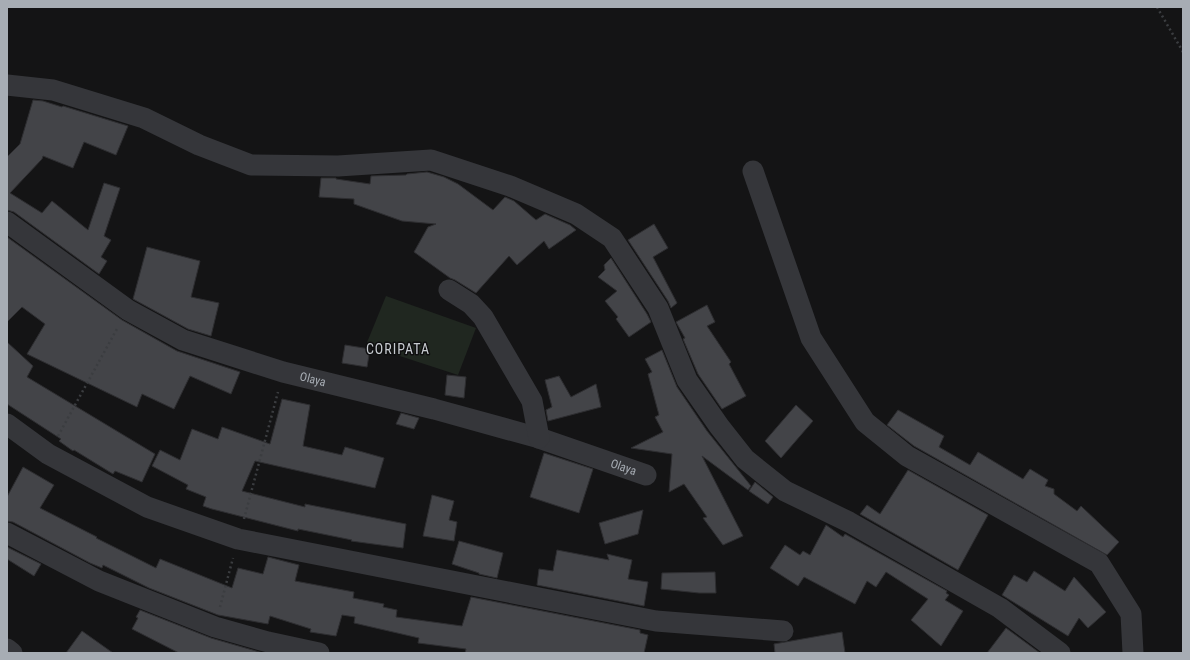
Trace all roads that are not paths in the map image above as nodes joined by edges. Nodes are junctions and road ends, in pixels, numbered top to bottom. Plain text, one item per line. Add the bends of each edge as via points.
1 (7, 85) edge
2 (753, 171) dead end
3 (7, 222) edge
4 (449, 290) dead end
5 (7, 424) edge
6 (540, 438) junction
7 (646, 475) dead end
8 (7, 533) edge
9 (783, 632) dead end
10 (7, 649) edge
11 (12, 653) edge
12 (319, 653) edge
13 (1060, 653) edge
14 (1133, 653) edge

1 - 13 street via 53,90 144,118 198,145 250,165 338,166 431,160 510,186 576,214 612,238 658,308 687,380 745,459 785,491 850,522 1000,608
2 - 14 street via 811,338 865,422 907,456 1099,563 1131,614
3 - 6 street, Olaya via 128,310 183,340 283,372
4 - 6 street via 471,304 483,317 532,401
5 - 9 street via 48,454 147,507 238,539 656,621
6 - 7 street, Olaya
8 - 12 street via 99,581 215,627
10 - 11 street

